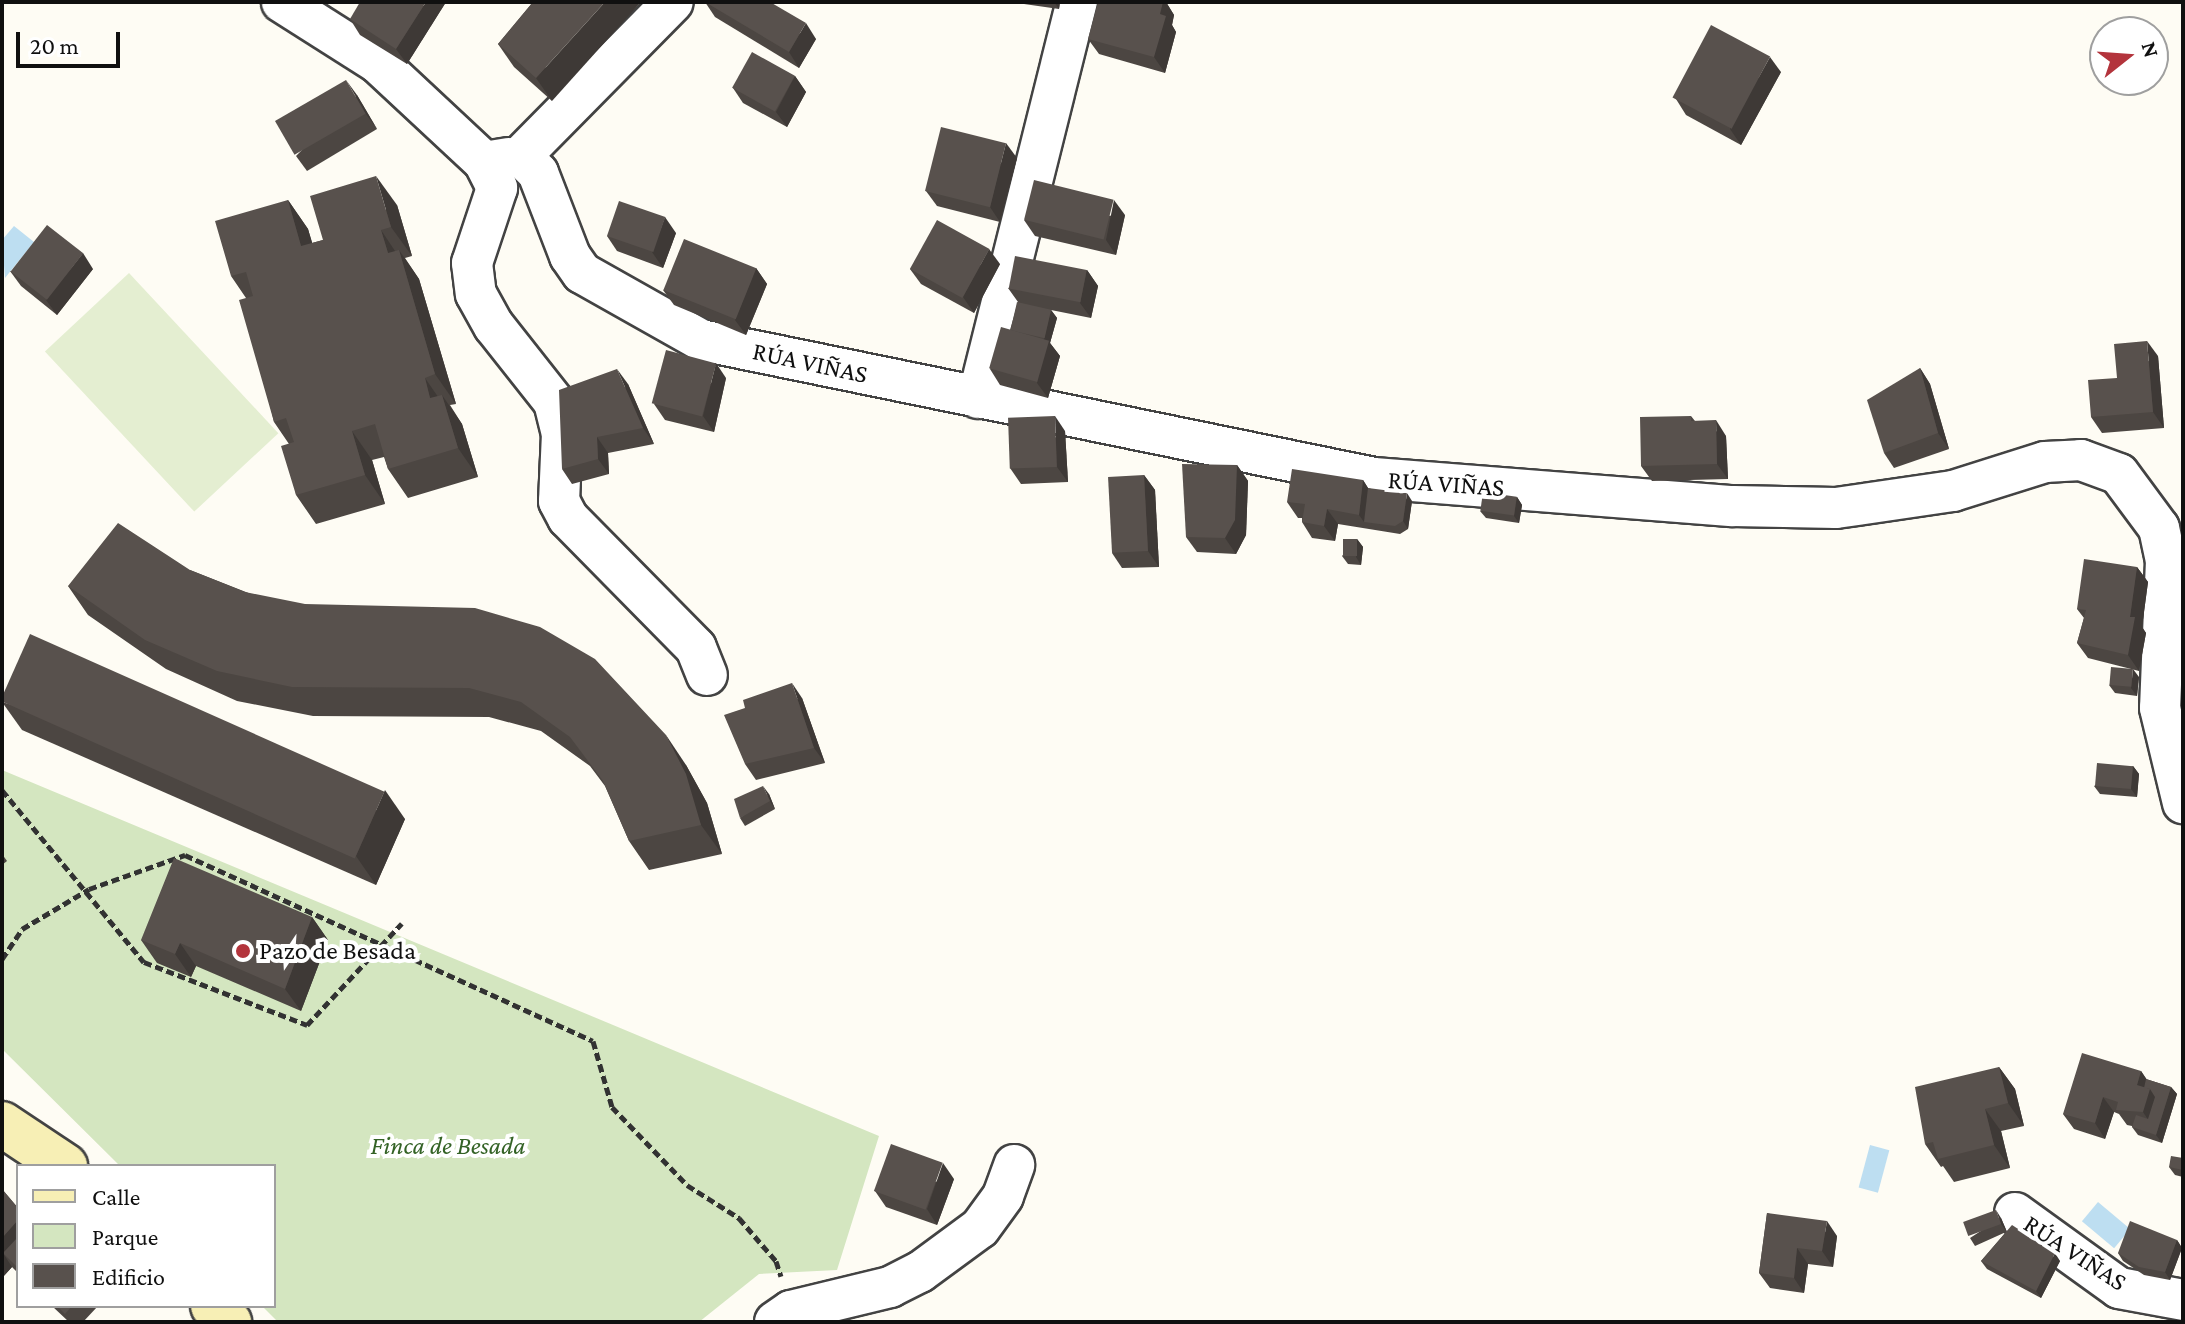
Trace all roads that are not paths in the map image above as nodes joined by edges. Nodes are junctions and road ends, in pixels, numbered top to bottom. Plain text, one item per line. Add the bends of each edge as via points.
1 (282, 2) edge
2 (673, 2) edge
3 (1077, 2) edge
4 (503, 159) junction
5 (978, 398) junction
6 (707, 675) dead end
7 (2183, 803) edge
8 (2, 1124) edge
9 (62, 1164) edge
10 (1014, 1165) dead end
11 (2015, 1213) dead end
12 (2183, 1300) edge
13 (783, 1317) edge

1 - 4 street, RÚA VIÑAS via 378,63
2 - 4 street
3 - 5 street
4 - 5 street, RÚA VIÑAS via 538,173 570,256 582,273 664,322 701,340
4 - 6 street via 472,263 476,294 494,326 554,402 562,433 559,501 568,518 696,648
5 - 7 street, RÚA VIÑAS via 1374,478 1733,506 1836,508 1953,491 2045,462 2081,460 2119,474 2159,528 2166,560 2160,708
8 - 9 main road
10 - 13 street via 1003,1196 980,1228 931,1264 890,1287
11 - 12 street, RÚA VIÑAS via 2119,1288

